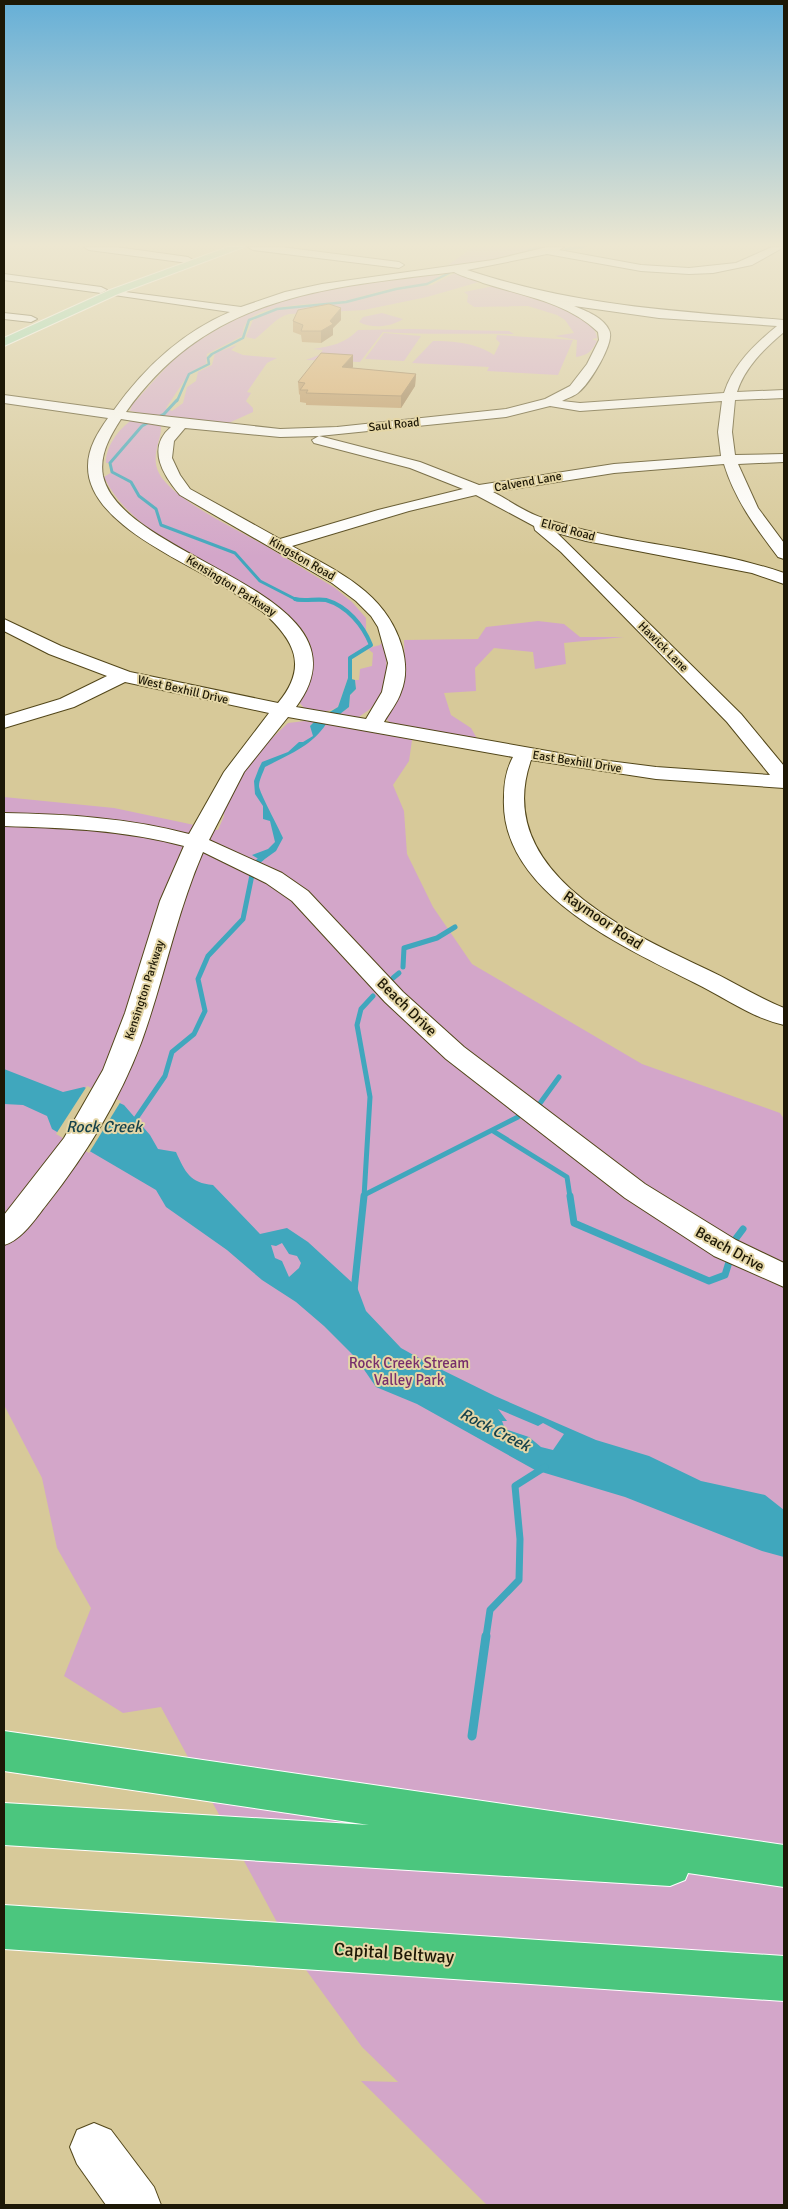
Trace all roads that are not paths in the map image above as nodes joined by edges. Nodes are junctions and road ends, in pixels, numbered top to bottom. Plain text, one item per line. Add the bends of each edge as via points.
1 (176, 350) edge
2 (599, 350) edge
3 (756, 350) edge
4 (784, 394) edge
5 (727, 396) junction
6 (4, 399) edge
7 (23, 402) junction
8 (550, 402) junction
9 (4, 414) edge
10 (118, 414) junction
11 (182, 424) junction
12 (335, 437) junction
13 (784, 458) edge
14 (728, 459) junction
15 (478, 490) junction
16 (535, 521) junction
17 (598, 538) junction
18 (279, 545) junction
19 (567, 549) junction
20 (784, 554) edge
21 (784, 568) edge
22 (756, 569) junction
23 (784, 579) edge
24 (4, 624) edge
25 (123, 676) junction
26 (282, 710) junction
27 (4, 722) edge
28 (372, 726) junction
29 (525, 753) junction
30 (784, 781) edge
31 (4, 819) edge
32 (197, 842) junction
33 (784, 1017) edge
34 (4, 1234) edge
35 (784, 1276) edge
36 (4, 1751) edge
37 (4, 1824) edge
38 (784, 1866) edge
39 (784, 1872) edge
40 (4, 1927) edge
41 (784, 1979) edge
42 (94, 2146) dead end
43 (136, 2205) edge

1 - 10 street, Kensington Parkway
2 - 8 street via 582,382
3 - 5 street via 738,372
4 - 5 street, Saul Road
5 - 8 street, Saul Road via 580,407
5 - 14 street via 724,421
6 - 7 street
7 - 9 street
7 - 10 street
8 - 12 street, Saul Road via 485,416
10 - 11 street
10 - 26 street, Kensington Parkway via 102,436 96,453 94,472 101,489 114,508 138,529 286,621 300,645 305,666 296,692
11 - 12 street, Elrod Road
11 - 18 street, Kingston Road via 173,431 165,447 165,464 170,476 193,498
12 - 15 street, Elrod Road
13 - 14 street, Calvend Lane
14 - 15 street, Calvend Lane via 605,469
14 - 20 street via 750,507
15 - 16 street, Elrod Road
15 - 18 street, Calvend Lane via 402,508
16 - 17 street, Elrod Road
16 - 19 street, Hawick Lane
17 - 19 street
17 - 22 street, Elrod Road
18 - 28 street, Kingston Road via 338,579 362,597 387,627 397,663 392,692
19 - 30 street, Hawick Lane via 734,718
21 - 22 street, Elrod Road
22 - 23 street, Elrod Road
24 - 25 street, West Bexhill Drive via 55,650
25 - 26 street, West Bexhill Drive
25 - 27 street via 67,703
26 - 28 street, West Bexhill Drive
26 - 32 street, Kensington Parkway via 232,776
28 - 29 street, East Bexhill Drive
29 - 30 street, East Bexhill Drive via 656,773
29 - 33 street, Raymoor Road via 520,760 512,796 512,812 531,857 553,884 605,925
31 - 32 street, Beach Drive via 93,823
32 - 34 street, Kensington Parkway via 175,895 126,1048 106,1092 68,1152 23,1214
32 - 35 street, Beach Drive via 274,878 300,896 394,997 455,1053 635,1191 725,1248
36 - 38 highway
37 - 39 highway
40 - 41 highway, Capital Beltway
42 - 43 street

